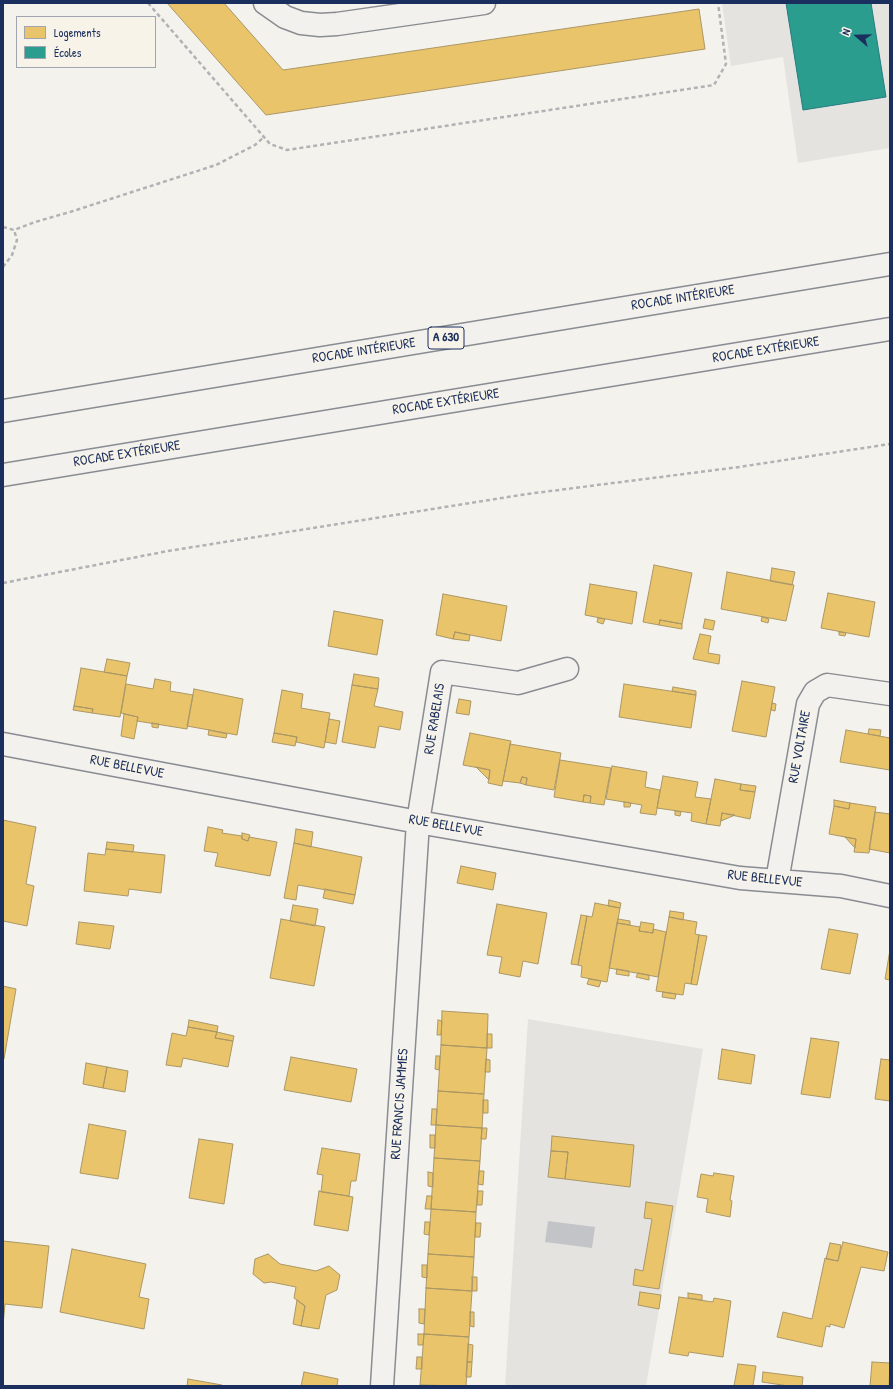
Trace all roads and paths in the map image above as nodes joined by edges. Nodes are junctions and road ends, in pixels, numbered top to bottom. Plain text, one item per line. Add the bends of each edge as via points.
1 (148, 3) edge
2 (265, 3) edge
3 (484, 3) edge
4 (718, 3) edge
5 (264, 137) junction
6 (3, 227) edge
7 (14, 230) junction
8 (890, 264) edge
9 (3, 267) edge
10 (890, 329) edge
11 (3, 411) edge
12 (890, 444) edge
13 (3, 475) edge
14 (3, 583) edge
15 (567, 669) dead end
16 (890, 694) edge
17 (3, 744) edge
18 (418, 822) junction
19 (777, 880) junction
20 (890, 896) edge
21 (382, 1386) edge

1 - 5 path
2 - 3 main road via 285,17 301,23 320,25
4 - 5 path via 726,64 714,85 287,150 270,144
5 - 7 path via 216,166
6 - 7 path
7 - 9 path via 17,240 12,255
8 - 11 main road, ROCADE INTÉRIEURE / A 630
10 - 13 main road, ROCADE EXTÉRIEURE
12 - 14 path via 739,467 511,496 168,550
15 - 18 main road, RUE RABELAIS via 518,683 442,672
16 - 19 main road, RUE VOLTAIRE via 827,684 815,692 808,704
17 - 18 main road, RUE BELLEVUE
18 - 19 main road, RUE BELLEVUE via 740,878
18 - 21 main road, RUE FRANCIS JAMMES
19 - 20 main road, RUE BELLEVUE via 841,886

